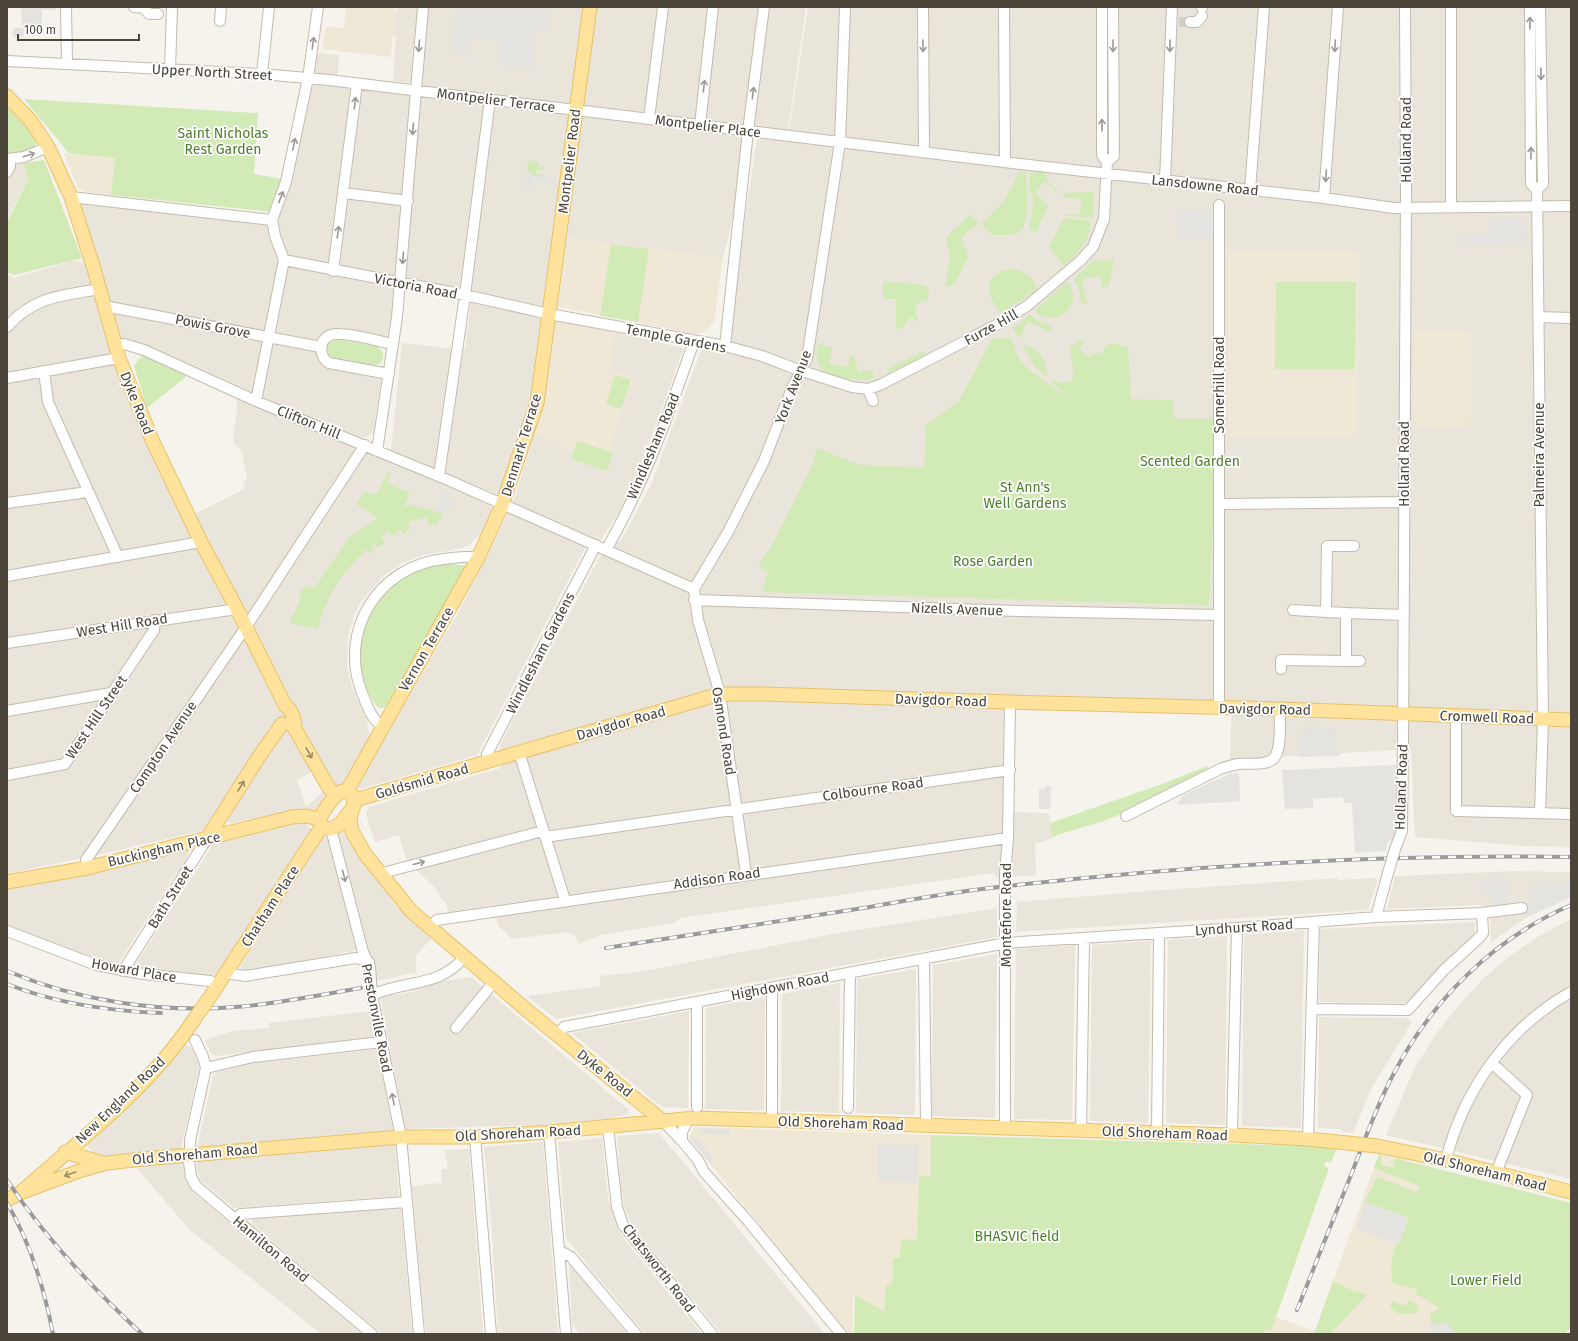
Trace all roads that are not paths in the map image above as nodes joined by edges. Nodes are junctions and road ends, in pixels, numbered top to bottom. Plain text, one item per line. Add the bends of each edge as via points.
1 (66, 7) edge
2 (134, 7) edge
3 (221, 7) edge
4 (270, 7) edge
5 (318, 7) edge
6 (423, 7) edge
7 (590, 7) edge
8 (663, 7) edge
9 (713, 7) edge
10 (764, 7) edge
11 (845, 7) edge
12 (922, 7) edge
13 (1004, 7) edge
14 (1102, 7) edge
15 (1113, 7) edge
16 (1172, 7) edge
17 (1264, 7) edge
18 (1338, 7) edge
19 (1405, 7) edge
20 (1451, 7) edge
21 (1530, 7) edge
22 (1540, 7) edge
23 (1202, 10) edge
24 (167, 13) edge
25 (220, 21) dead end
26 (1190, 22) dead end
27 (7, 61) edge
28 (67, 63) junction
29 (170, 69) junction
30 (262, 74) junction
31 (308, 78) junction
32 (357, 84) junction
33 (416, 90) junction
34 (7, 96) edge
35 (490, 99) junction
36 (576, 110) junction
37 (649, 119) junction
38 (700, 125) junction
39 (748, 131) junction
40 (840, 142) junction
41 (48, 147) junction
42 (924, 152) junction
43 (8, 159) edge
44 (1005, 162) junction
45 (1107, 167) junction
46 (7, 172) edge
47 (1166, 178) junction
48 (1250, 190) junction
49 (1537, 190) junction
50 (344, 193) junction
51 (70, 197) junction
52 (1324, 198) junction
53 (408, 201) junction
54 (1219, 205) dead end
55 (1537, 206) junction
56 (1571, 206) edge
57 (1451, 207) junction
58 (1406, 208) junction
59 (272, 220) junction
60 (284, 260) junction
61 (333, 271) junction
62 (400, 283) junction
63 (99, 289) junction
64 (465, 296) junction
65 (104, 306) junction
66 (549, 314) junction
67 (1538, 317) junction
68 (1571, 318) edge
69 (7, 327) edge
70 (269, 337) junction
71 (693, 340) junction
72 (394, 344) junction
73 (321, 346) junction
74 (725, 346) junction
75 (117, 351) junction
76 (802, 370) junction
77 (44, 371) junction
78 (389, 374) junction
79 (7, 378) edge
80 (868, 389) junction
81 (256, 401) junction
82 (873, 401) dead end
83 (365, 445) junction
84 (377, 451) junction
85 (439, 476) junction
86 (88, 492) junction
87 (1404, 502) junction
88 (7, 503) edge
89 (502, 504) junction
90 (1220, 504) junction
91 (200, 542) junction
92 (596, 545) junction
93 (1354, 546) dead end
94 (606, 550) junction
95 (118, 557) junction
96 (478, 558) junction
97 (7, 576) edge
98 (694, 595) junction
99 (237, 609) junction
100 (1293, 610) dead end
101 (1326, 612) junction
102 (1346, 613) junction
103 (1220, 615) junction
104 (1404, 615) junction
105 (155, 620) junction
106 (246, 627) junction
107 (7, 643) edge
108 (1346, 661) junction
109 (1360, 661) dead end
110 (1281, 669) dead end
111 (111, 693) junction
112 (720, 694) junction
113 (1010, 702) junction
114 (285, 705) junction
115 (1219, 708) junction
116 (1280, 709) junction
117 (7, 711) edge
118 (1403, 714) junction
119 (1456, 716) junction
120 (1543, 719) junction
121 (1571, 720) edge
122 (282, 724) junction
123 (382, 726) junction
124 (295, 728) junction
125 (519, 752) junction
126 (489, 761) junction
127 (1010, 770) junction
128 (7, 775) edge
129 (347, 799) junction
130 (736, 809) junction
131 (1540, 813) junction
132 (1571, 814) edge
133 (1126, 816) dead end
134 (221, 819) junction
135 (328, 825) junction
136 (352, 831) junction
137 (229, 832) junction
138 (544, 834) junction
139 (208, 837) junction
140 (1008, 838) junction
141 (87, 868) junction
142 (381, 874) junction
143 (746, 874) junction
144 (7, 882) edge
145 (565, 900) junction
146 (1522, 908) dead end
147 (1482, 913) junction
148 (1376, 916) junction
149 (1314, 922) junction
150 (430, 928) junction
151 (1237, 928) junction
152 (7, 931) edge
153 (1159, 933) junction
154 (1084, 939) junction
155 (1006, 943) junction
156 (464, 957) junction
157 (924, 959) junction
158 (369, 962) junction
159 (123, 971) junction
160 (228, 972) junction
161 (850, 973) junction
162 (494, 982) junction
163 (772, 988) junction
164 (215, 990) junction
165 (1571, 992) edge
166 (372, 995) junction
167 (697, 1002) junction
168 (1311, 1009) junction
169 (456, 1028) dead end
170 (558, 1035) junction
171 (195, 1040) dead end
172 (382, 1042) junction
173 (1492, 1063) junction
174 (206, 1068) junction
175 (697, 1107) dead end
176 (848, 1108) dead end
177 (688, 1119) junction
178 (772, 1121) junction
179 (664, 1122) junction
180 (926, 1125) junction
181 (608, 1127) junction
182 (1004, 1128) junction
183 (1081, 1130) junction
184 (549, 1132) junction
185 (1157, 1133) junction
186 (1232, 1135) junction
187 (475, 1136) junction
188 (400, 1138) junction
189 (1308, 1139) junction
190 (682, 1141) junction
191 (65, 1152) junction
192 (189, 1154) junction
193 (1446, 1160) junction
194 (107, 1163) junction
195 (1496, 1173) junction
196 (1571, 1192) edge
197 (20, 1193) junction
198 (7, 1200) edge
199 (406, 1202) junction
200 (235, 1219) junction
201 (560, 1254) junction
202 (372, 1334) edge
203 (419, 1334) edge
204 (491, 1334) edge
205 (566, 1334) edge
206 (636, 1334) edge
207 (712, 1334) edge
208 (841, 1334) edge

1 - 28 street
2 - 24 street via 144,8 150,14
3 - 25 street
4 - 30 street
31 -> 5 street
6 -> 33 street
7 - 36 main road, Montpelier Road
8 - 37 street
38 -> 9 street
39 -> 10 street
11 - 40 street, York Avenue
12 -> 42 street
13 - 44 street
45 -> 14 street via 1102,155
15 -> 45 street via 1114,156
16 -> 47 street via 1175,22
17 - 48 street
18 -> 52 street
19 - 58 street, Holland Road
20 - 57 street
49 -> 21 street, Palmeira Avenue via 1531,184
22 -> 49 street, Palmeira Avenue via 1543,184
23 - 26 street via 1197,22
24 - 29 street
27 - 28 street, Upper North Street
28 - 29 street, Upper North Street
29 - 30 street, Upper North Street
30 - 31 street, Upper North Street
31 - 32 street, Upper North Street
59 -> 31 street via 286,182
32 - 33 street, Upper North Street
50 -> 32 street
33 - 35 street, Montpelier Terrace
33 -> 53 street
34 - 41 main road, Dyke Road via 30,121
35 - 36 street, Montpelier Terrace
35 - 64 street
36 - 37 street, Montpelier Place
36 - 66 main road, Montpelier Road
37 - 38 street, Montpelier Place
38 - 39 street, Montpelier Place
39 - 40 street, Montpelier Place
39 - 74 street
40 - 42 street, Lansdowne Road
40 - 76 street, York Avenue via 808,350
43 -> 41 street via 24,157
41 - 51 main road, Dyke Road
42 - 44 street, Lansdowne Road
43 - 46 street via 10,166
44 - 45 street, Lansdowne Road
45 - 47 street, Lansdowne Road
45 - 80 street, Furze Hill via 1102,228 1093,247 1080,261 1013,316 905,373
47 - 48 street, Lansdowne Road
48 - 52 street, Lansdowne Road
49 - 55 street, Palmeira Avenue
50 - 53 street
61 -> 50 street
51 - 59 street
51 - 63 main road, Dyke Road
52 - 58 street, Lansdowne Road
53 -> 62 street
54 - 90 street, Somerhill Road
55 - 56 street, Lansdowne Road
55 - 57 street, Lansdowne Road
55 - 67 street, Palmeira Avenue
57 - 58 street, Lansdowne Road
58 - 87 street, Holland Road
59 - 60 street
60 - 61 street, Victoria Road
60 - 70 street
61 - 62 street, Victoria Road
62 - 64 street, Victoria Road
62 - 72 street
63 - 65 main road, Dyke Road
63 - 69 street via 41,300 18,314
64 - 66 street, Victoria Road
64 - 85 street
65 - 70 street, Powis Grove
65 - 75 main road, Dyke Road
66 - 71 street, Temple Gardens
66 - 89 main road, Denmark Terrace via 537,404
67 - 68 street
67 - 120 street, Palmeira Avenue
70 - 73 street, Powis Grove
70 - 81 street
71 - 74 street, Temple Gardens
71 - 94 street, Windlesham Road via 674,399 641,482
72 - 73 street via 337,334 326,338
72 - 78 street
73 - 78 street via 323,357 332,364
74 - 76 street, Temple Gardens
75 - 77 street, Clifton Hill
75 - 81 street, Clifton Hill via 124,344 144,350
75 - 91 main road, Dyke Road via 153,442
76 - 80 street via 852,387
76 - 98 street, York Avenue via 792,388 764,461
77 - 79 street, Clifton Hill
77 - 86 street via 48,402
78 - 84 street
80 - 82 street
81 - 83 street, Clifton Hill
83 - 84 street, Clifton Hill
83 - 106 street, Compton Avenue
84 - 85 street, Clifton Hill
85 - 89 street, Clifton Hill
86 - 88 street
86 - 95 street
87 - 90 street
87 - 104 street, Holland Road
89 - 92 street, Clifton Hill
89 - 96 main road, Vernon Terrace
90 - 103 street, Somerhill Road
91 - 95 street
91 - 99 main road, Dyke Road
92 - 94 street, Clifton Hill
92 - 126 street, Windlesham Gardens via 487,754
93 - 101 street via 1327,546
94 - 98 street, Clifton Hill
95 - 97 street
96 - 123 main road, Vernon Terrace
96 - 123 street via 442,559 415,566 389,582 366,609 355,645 355,672 366,705 376,722
98 - 103 street, Nizells Avenue via 1018,611
98 - 112 street, Osmond Road via 698,620
99 - 105 street, West Hill Road
99 - 106 main road, Dyke Road
100 - 101 street
101 - 102 street
102 - 104 street
102 - 108 street
103 - 115 street, Somerhill Road
104 - 118 street, Holland Road
105 - 107 street, West Hill Road
105 - 111 street, West Hill Street via 154,630
106 - 114 main road, Dyke Road
106 - 141 street, Compton Avenue via 86,860
108 - 109 street
108 - 110 street via 1281,660
111 - 117 street
111 - 128 street, West Hill Street via 65,764
112 - 113 main road, Davigdor Road
112 - 125 main road, Davigdor Road
112 - 130 street, Osmond Road
113 - 115 main road, Davigdor Road
113 - 127 street, Montefiore Road
114 - 122 main road
114 - 124 main road, Dyke Road via 290,708
115 - 116 main road, Davigdor Road
116 - 118 main road, Davigdor Road
116 - 133 street via 1276,756 1271,761 1236,764 1220,769
118 - 119 main road, Cromwell Road
118 - 148 street, Holland Road, bridge via 1402,831
119 - 120 main road, Cromwell Road
119 - 131 street via 1456,811
120 - 121 main road, Cromwell Road
120 - 131 street, Palmeira Avenue
122 - 124 main road via 291,723
134 -> 122 main road, Bath Street
123 - 129 main road, Vernon Terrace
124 -> 129 main road, Dyke Road via 329,788
125 - 126 main road, Davigdor Road
125 - 138 street
126 - 129 main road, Goldsmid Road
127 - 130 street, Colbourne Road
127 - 140 street, Montefiore Road
129 - 135 main road
129 - 135 main road
129 - 136 main road, Dyke Road
130 - 138 street, Colbourne Road
130 - 143 street, Osmond Road
131 - 132 street
134 - 137 main road via 222,827
134 - 139 main road, Bath Street
135 - 136 main road
135 - 137 main road, Buckingham Place via 305,816
135 -> 158 street, Prestonville Road via 363,952
135 - 160 main road, Chatham Place
136 - 142 main road, Dyke Road via 365,854
137 - 139 main road, Buckingham Place via 214,838
142 -> 138 street, Colbourne Road
138 - 145 street
139 - 141 main road, Buckingham Place
139 - 159 street, Bath Street
140 - 143 street, Addison Road
140 - 155 street, Montefiore Road, bridge via 1005,873
141 - 144 main road, Buckingham Place
142 - 150 main road, Dyke Road via 404,904
143 - 145 street, Addison Road
145 - 150 street, Addison Road via 437,920
146 - 147 street, Lyndhurst Road
147 - 148 street, Lyndhurst Road
147 - 168 street via 1483,933 1480,938 1444,970 1408,1010
148 - 149 street, Lyndhurst Road
149 - 151 street, Lyndhurst Road
149 - 168 street
150 - 156 main road, Dyke Road
151 - 153 street, Lyndhurst Road
151 - 186 street
152 - 159 street, Howard Place via 76,958
153 - 154 street, Lyndhurst Road
153 - 185 street
154 - 155 street, Lyndhurst Road
154 - 183 street
155 - 157 street, Highdown Road
155 - 182 street, Montefiore Road
156 - 162 main road, Dyke Road
156 - 166 street via 455,968 439,977
157 - 161 street, Highdown Road
157 - 180 street
158 - 160 street via 356,958 245,976
158 - 166 street, Prestonville Road
159 - 164 street, Howard Place via 210,981
160 - 164 main road, Chatham Place
161 - 163 street, Highdown Road
161 - 176 street
162 - 169 street
162 - 170 main road, Dyke Road
163 - 167 street, Highdown Road
163 - 178 street
164 - 191 main road, New England Road, bridge via 148,1077
165 - 173 street via 1519,1030
166 - 172 street, Prestonville Road
167 - 170 street, Highdown Road via 564,1027
167 - 175 street
168 - 189 street
170 - 179 main road, Dyke Road
171 - 174 street
172 - 174 street via 253,1057
188 -> 172 street, Prestonville Road
173 - 193 street via 1463,1111
173 - 195 street via 1527,1095
174 - 192 street, Hamilton Road
177 - 178 main road, Old Shoreham Road
177 - 179 main road, Old Shoreham Road
177 - 190 street via 682,1132
178 - 180 main road, Old Shoreham Road
179 - 181 main road, Old Shoreham Road
179 - 190 street, Dyke Road
180 - 182 main road, Old Shoreham Road
181 - 184 main road, Old Shoreham Road
181 - 207 street, Chatsworth Road via 617,1207 623,1225
182 - 183 main road, Old Shoreham Road
183 - 185 main road, Old Shoreham Road
184 - 187 main road, Old Shoreham Road
184 - 201 street
185 - 186 main road, Old Shoreham Road
186 - 189 main road, Old Shoreham Road
187 - 188 main road, Old Shoreham Road
187 - 204 street
188 - 192 main road, Old Shoreham Road
188 - 199 street, Prestonville Road
189 - 193 main road, Old Shoreham Road, bridge via 1377,1146
190 - 208 street, Dyke Road via 707,1176 748,1221
191 - 194 main road, Old Shoreham Road
191 - 197 main road, New England Road
192 - 194 main road, Old Shoreham Road
192 - 200 street, Hamilton Road via 194,1184
193 - 195 main road, Old Shoreham Road
194 -> 197 main road, Old Shoreham Road
195 - 196 main road, Old Shoreham Road
197 - 198 main road, New England Road
199 - 200 street via 241,1214
199 - 203 street, Prestonville Road
200 - 202 street, Hamilton Road
201 - 205 street
201 - 206 street via 568,1254 571,1257

